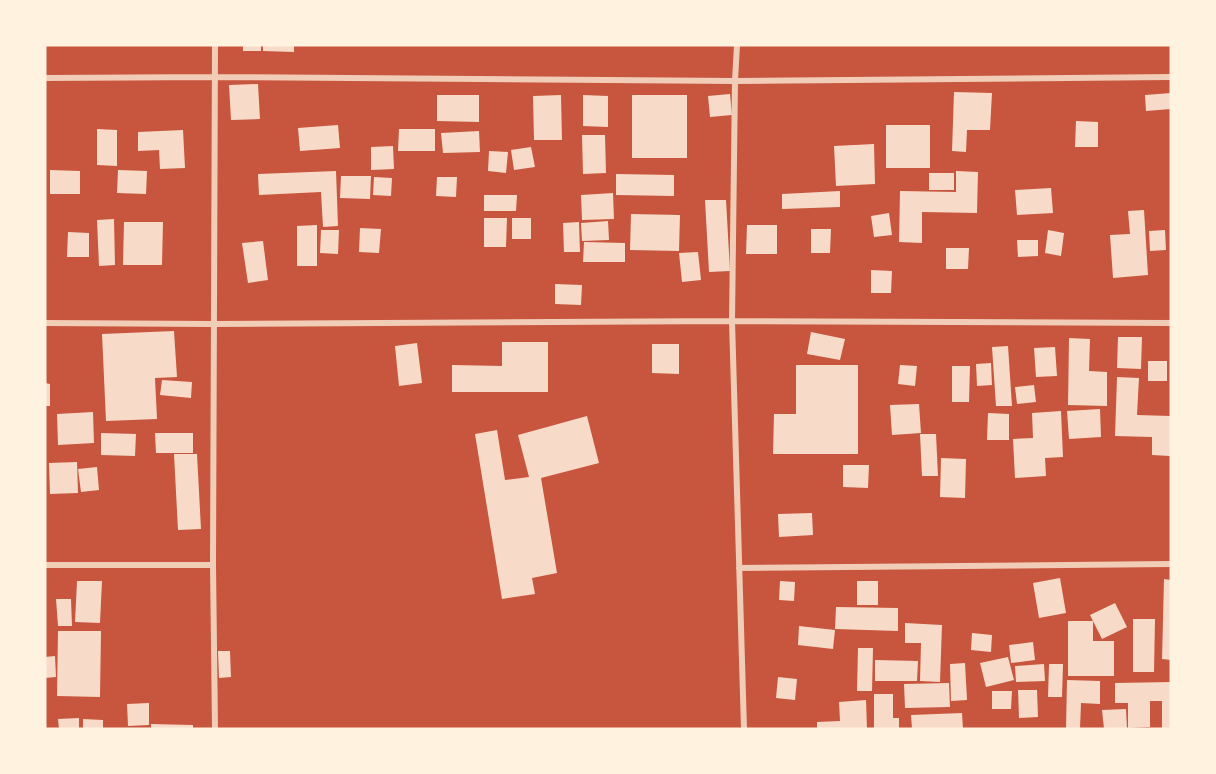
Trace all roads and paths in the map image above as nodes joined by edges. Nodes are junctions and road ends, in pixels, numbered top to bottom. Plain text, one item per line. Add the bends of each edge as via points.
1 (214, 45) edge
2 (737, 45) edge
3 (214, 77) junction
4 (1171, 77) edge
5 (45, 78) edge
6 (735, 81) junction
7 (732, 321) junction
8 (45, 323) edge
9 (1171, 323) edge
10 (213, 324) junction
11 (1171, 564) edge
12 (45, 565) edge
13 (213, 565) junction
14 (739, 568) junction
15 (215, 729) edge
16 (744, 729) edge

1 - 3 street
2 - 6 street
3 - 5 street
3 - 6 street
3 - 10 street
4 - 6 street
6 - 7 street
7 - 9 street
7 - 10 street
7 - 14 street
8 - 10 street
10 - 13 street
11 - 14 street
12 - 13 street
13 - 15 street
14 - 16 street

